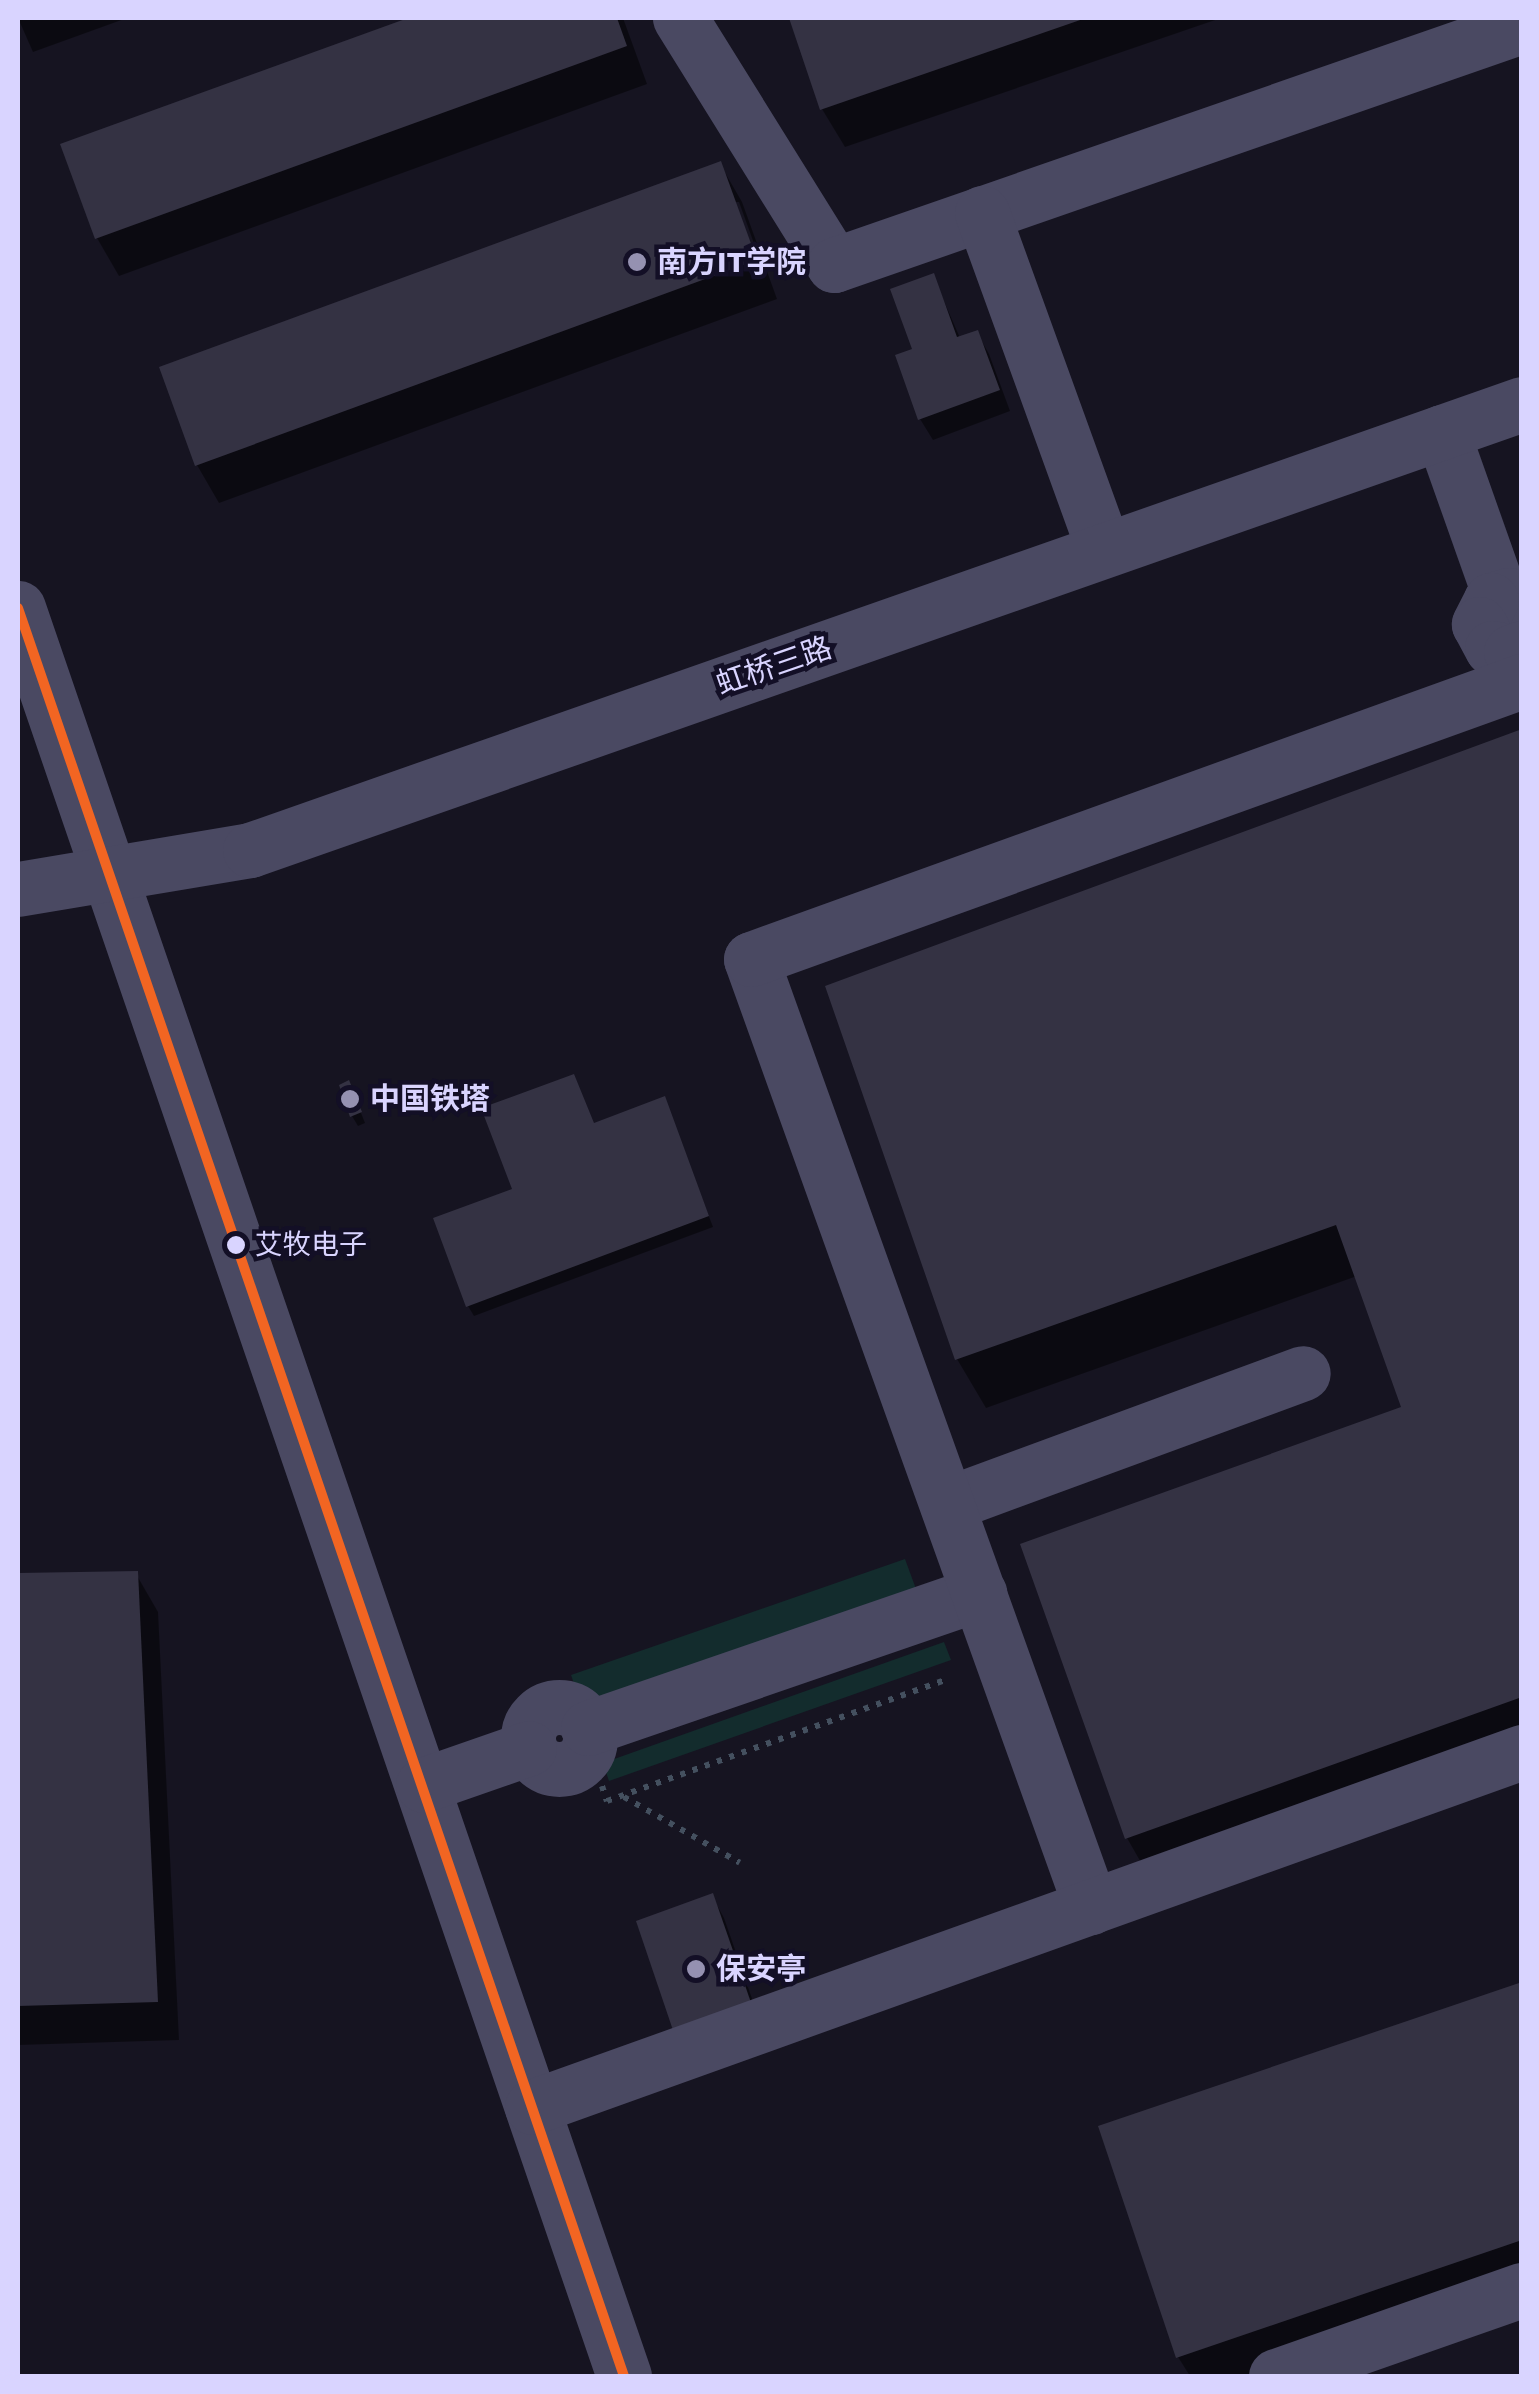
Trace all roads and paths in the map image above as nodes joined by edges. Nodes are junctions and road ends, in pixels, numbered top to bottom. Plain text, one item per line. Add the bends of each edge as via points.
1 (680, 18) edge
2 (1522, 26) edge
3 (982, 213) junction
4 (1522, 404) edge
5 (1442, 432) junction
6 (1104, 550) junction
7 (18, 608) edge
8 (1517, 639) edge
9 (111, 874) junction
10 (18, 890) edge
11 (1303, 1374) dead end
12 (948, 1504) junction
13 (979, 1593) junction
14 (1522, 1752) edge
15 (422, 1785) junction
16 (622, 1796) dead end
17 (740, 1863) dead end
18 (1091, 1907) junction
19 (532, 2107) junction
20 (1522, 2290) edge
21 (624, 2376) edge
22 (1276, 2376) edge

1 - 3 street via 834,266
2 - 3 street
3 - 6 street
4 - 5 street, 虹桥三路
5 - 6 street, 虹桥三路
5 - 8 street
6 - 9 street, 虹桥三路 via 250,850
7 - 9 street
8 - 12 street via 751,959
9 - 10 street, 虹桥三路
9 - 15 street
11 - 12 street
12 - 13 street
13 - 15 street via 588,1728 576,1712 549,1708 534,1720 529,1748
13 - 18 street
14 - 18 street
15 - 19 street
16 - 17 path
18 - 19 street
19 - 21 street
20 - 22 street

